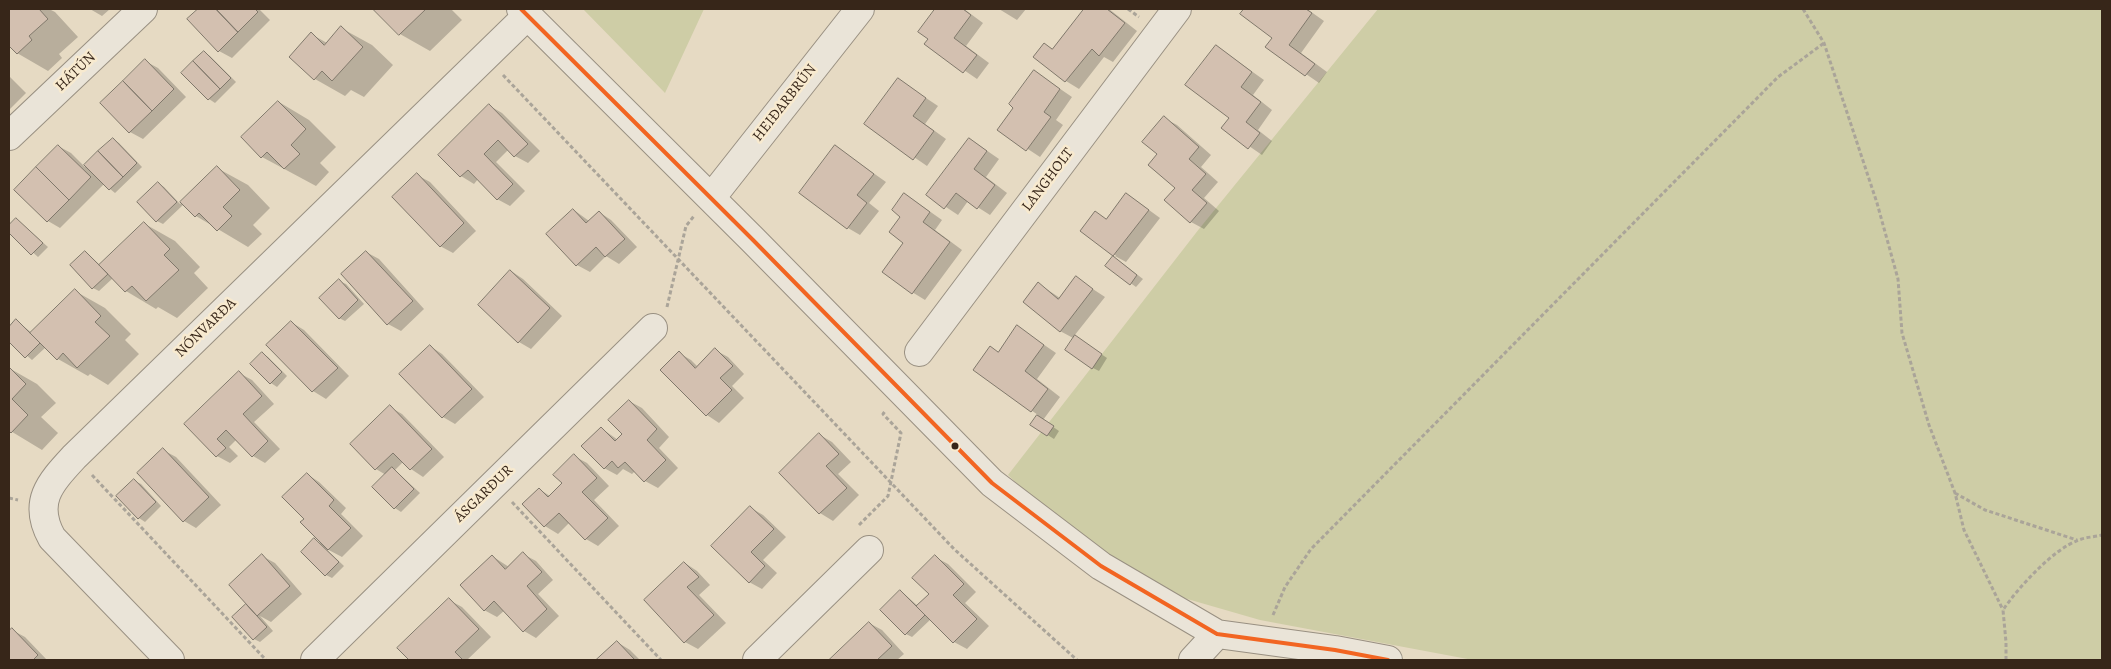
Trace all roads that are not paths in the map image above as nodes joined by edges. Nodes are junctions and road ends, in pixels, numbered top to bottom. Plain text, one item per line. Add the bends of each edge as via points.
1 (142, 9) edge
2 (860, 9) edge
3 (1177, 9) edge
4 (524, 12) edge
5 (9, 136) edge
6 (711, 198) junction
7 (653, 328) road end
8 (919, 352) dead end
9 (869, 550) road end
10 (1217, 634) junction
11 (170, 660) edge
12 (315, 660) edge
13 (757, 660) edge
14 (1193, 660) edge
15 (1388, 660) edge

1 - 5 street, HÁTÚN
2 - 6 street, HEIÐARBRÚN
3 - 8 street, LANGHOLT
4 - 6 street
4 - 11 street, NÓNVARÐA via 485,57 74,457 45,494 46,528 52,538
6 - 10 street via 992,484 1101,566
7 - 12 street, ÁSGARÐUR
9 - 13 street
10 - 14 street
10 - 15 street

